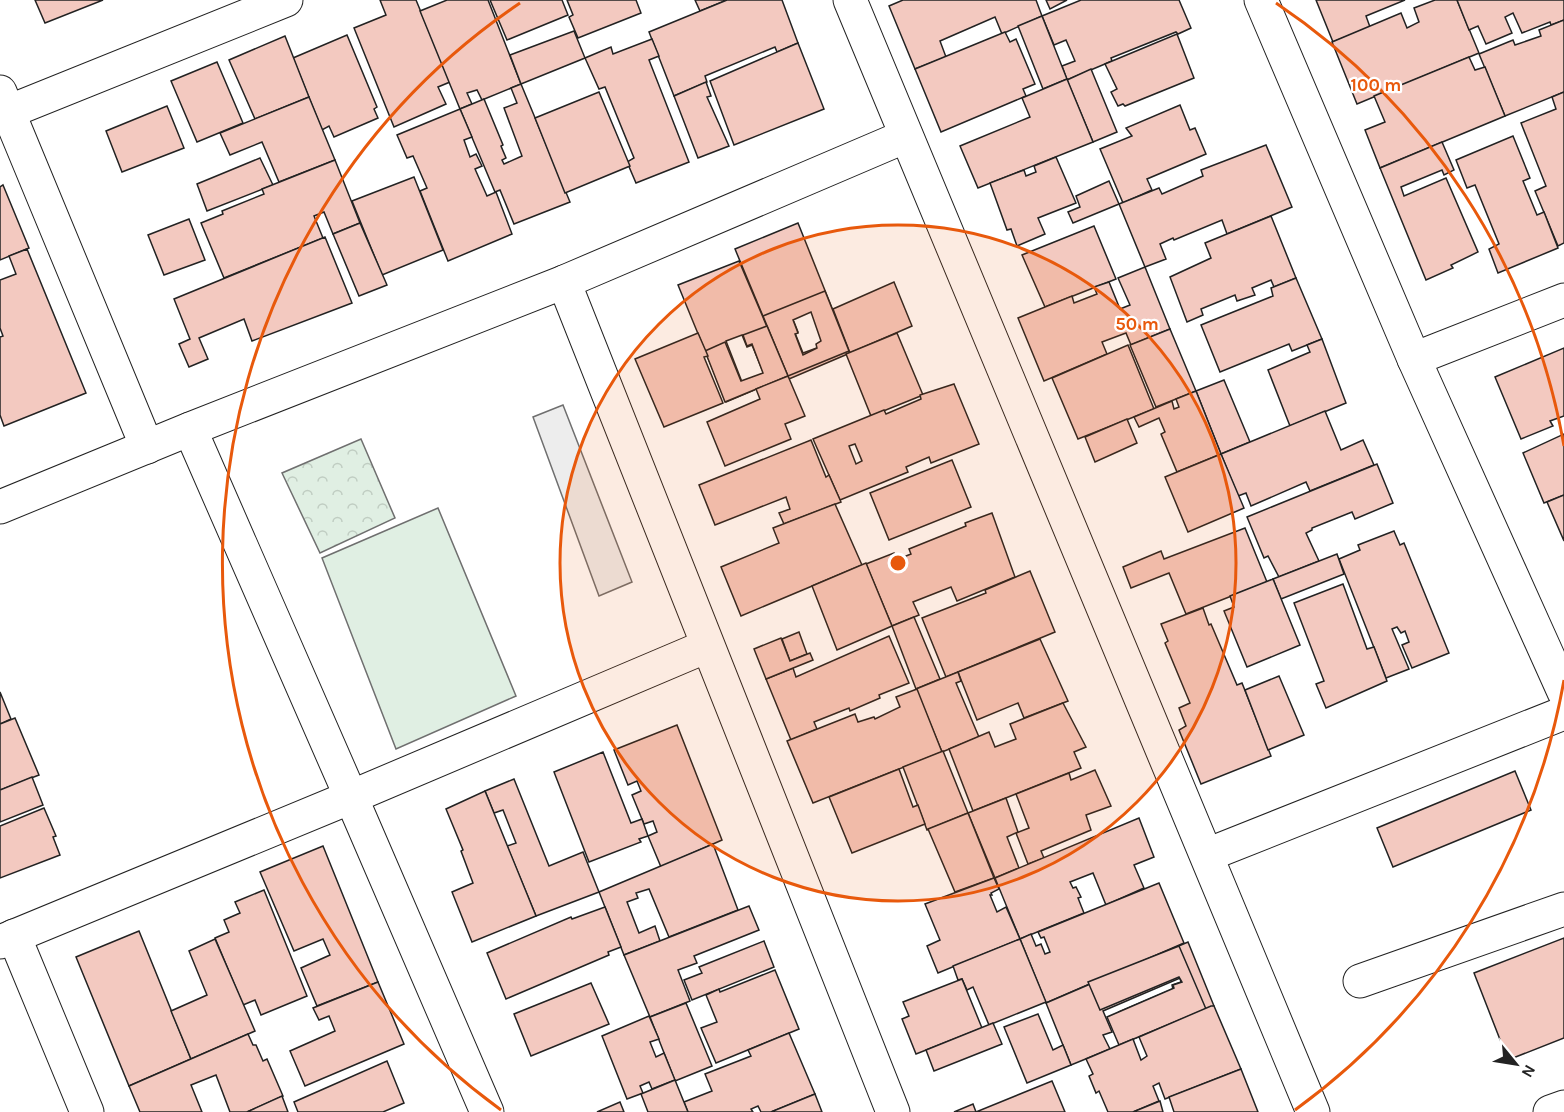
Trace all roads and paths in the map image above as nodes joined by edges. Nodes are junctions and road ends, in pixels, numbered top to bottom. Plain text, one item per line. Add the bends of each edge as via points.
1 (286, 0) edge
2 (850, 0) edge
3 (1261, 0) edge
4 (4, 102) edge
5 (906, 136) junction
6 (564, 282) junction
7 (1564, 300) edge
8 (1414, 359) junction
9 (190, 429) junction
10 (147, 447) junction
11 (0, 507) edge
12 (707, 646) junction
13 (1564, 692) edge
14 (1564, 713) edge
15 (351, 797) junction
16 (1207, 855) junction
17 (1564, 909) edge
18 (7, 939) edge
19 (1360, 981) dead end
20 (1564, 1107) edge
21 (87, 1112) edge
22 (487, 1112) edge
23 (893, 1112) edge
24 (1313, 1112) edge
25 (1550, 1112) edge

1 - 4 street
2 - 5 street
3 - 8 street
4 - 10 street
5 - 6 street
5 - 16 street
6 - 9 street
6 - 12 street
7 - 8 street
8 - 13 street
9 - 10 street
9 - 15 street
10 - 11 street
12 - 15 street
12 - 23 street
14 - 16 street
15 - 18 street
15 - 22 street
16 - 24 street
17 - 19 street
18 - 21 street
20 - 25 street

